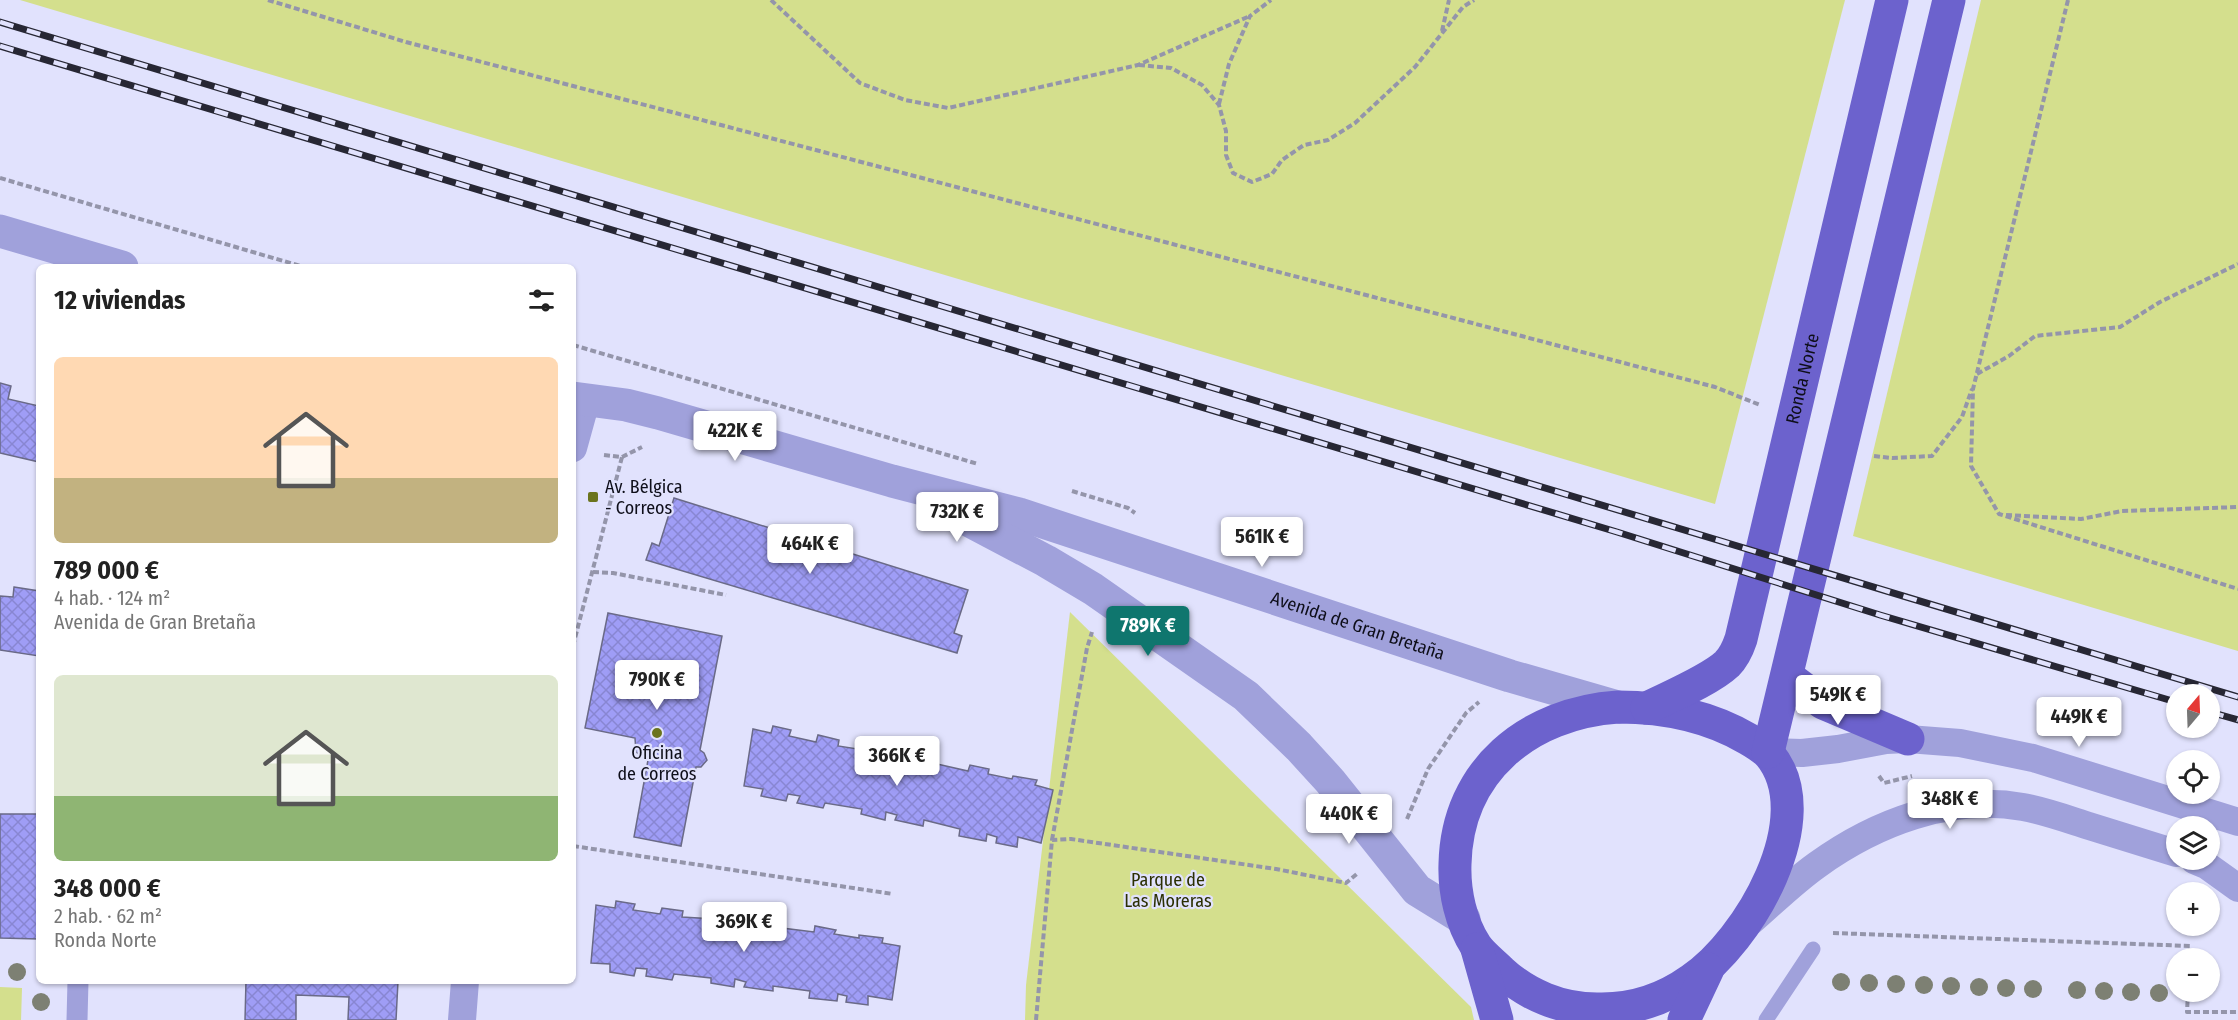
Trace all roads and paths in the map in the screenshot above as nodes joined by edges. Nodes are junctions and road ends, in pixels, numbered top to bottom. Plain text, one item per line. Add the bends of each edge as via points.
1 (268, 0) edge
2 (771, 0) edge
3 (1271, 0) edge
4 (1449, 0) edge
5 (1474, 0) edge
6 (1892, 0) edge
7 (1948, 0) edge
8 (2068, 0) edge
9 (1250, 16) junction
10 (1442, 32) junction
11 (1138, 65) junction
12 (1219, 105) junction
13 (0, 178) edge
14 (0, 231) edge
15 (112, 264) edge
16 (294, 264) edge
17 (2238, 264) edge
18 (1976, 375) junction
19 (579, 399) edge
20 (1768, 408) dead end
21 (576, 424) edge
22 (648, 446) dead end
23 (1841, 452) junction
24 (604, 455) dead end
25 (622, 457) junction
26 (892, 481) junction
27 (2238, 507) edge
28 (1999, 514) junction
29 (593, 572) junction
30 (2238, 589) edge
31 (726, 595) dead end
32 (576, 635) edge
33 (1510, 676) junction
34 (1787, 676) junction
35 (1633, 708) junction
36 (1908, 739) junction
37 (1768, 752) junction
38 (2238, 822) edge
39 (576, 846) edge
40 (2166, 850) edge
41 (1386, 851) junction
42 (2214, 870) edge
43 (2238, 888) edge
44 (893, 894) dead end
45 (1744, 927) junction
46 (1832, 933) dead end
47 (1470, 934) junction
48 (2190, 948) edge
49 (1813, 949) dead end
50 (1708, 967) junction
51 (78, 984) edge
52 (465, 984) edge
53 (2188, 1002) edge
54 (2238, 1012) edge
55 (76, 1020) edge
56 (462, 1020) edge
57 (1036, 1020) edge
58 (1497, 1020) edge
59 (1684, 1020) edge
60 (1766, 1020) edge

1 - 20 path via 405,42 1715,387
2 - 11 path via 860,83 905,100 948,108
3 - 9 path
4 - 10 path
5 - 10 path
6 - 35 main road, Ronda Norte via 1737,650 1726,665 1682,691
7 - 23 main road
8 - 18 path
9 - 11 path
9 - 12 path via 1229,64
10 - 12 path via 1415,67 1355,123 1328,140 1304,146 1282,160 1272,174 1252,182 1233,173 1226,155 1226,131
11 - 12 path via 1171,68 1202,85
13 - 16 path
14 - 15 street
17 - 18 path via 2160,302 2120,327 2036,336
18 - 23 path via 1962,417 1932,456 1892,458
18 - 28 path via 1971,466
19 - 21 street
19 - 26 street, Avenida de Gran Bretaña via 658,413
22 - 25 path
23 - 34 main road
24 - 25 path
25 - 29 path
26 - 33 street, Avenida de Gran Bretaña via 1018,514
26 - 41 street, Avenida de Gran Bretaña via 1070,574 1224,679 1299,747
27 - 28 path via 2122,512 2081,519
28 - 30 path
29 - 31 path
29 - 32 path
33 - 35 street, Avenida de Gran Bretaña
33 - 41 path via 1466,713 1428,769 1407,818
34 - 36 main road via 1823,703
34 - 37 main road
35 - 37 main road via 1714,723
35 - 47 main road via 1589,709 1540,727 1509,748 1476,786 1462,815 1456,846 1455,876
36 - 37 street via 1802,753
36 - 38 street via 2009,752
37 - 45 main road via 1784,791 1786,826 1771,875
39 - 44 path
40 - 45 street via 2023,807 1950,807 1895,822 1854,842 1816,866
41 - 47 street, Avenida de Gran Bretaña via 1417,890
41 - 57 path via 1346,883 1265,867 1071,839 1052,840
42 - 43 street
45 - 50 main road
46 - 48 path
47 - 50 main road via 1506,975 1532,994 1584,1008 1617,1008 1655,999
47 - 58 main road
49 - 60 lane
50 - 59 main road
51 - 55 street
52 - 56 street
53 - 54 path via 2187,1012

